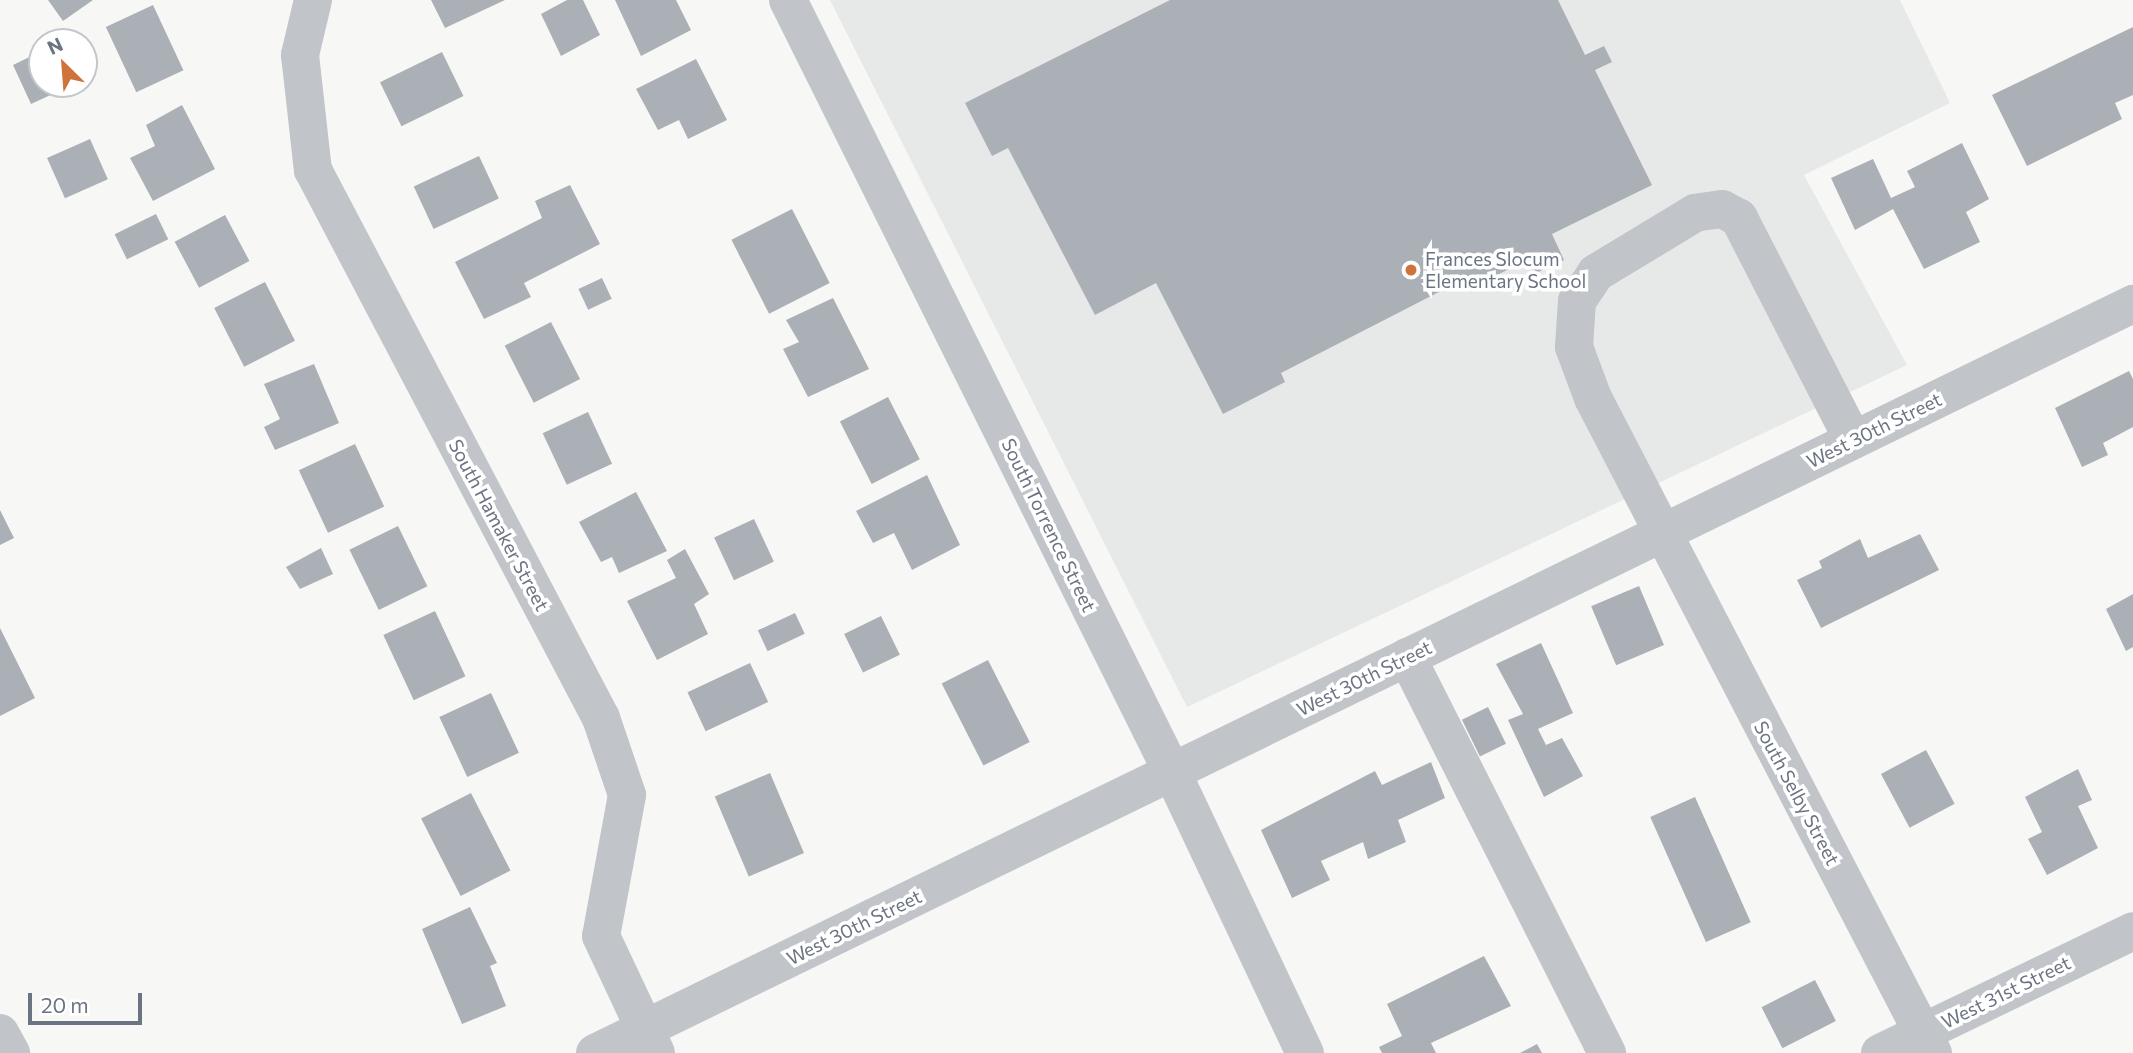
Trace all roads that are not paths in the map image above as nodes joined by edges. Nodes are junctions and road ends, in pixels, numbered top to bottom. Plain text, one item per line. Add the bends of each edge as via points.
1 (313, 0) edge
2 (788, 0) edge
3 (2133, 304) edge
4 (1853, 440) junction
5 (1661, 534) junction
6 (1407, 657) junction
7 (1172, 772) junction
8 (2133, 930) edge
9 (0, 1033) edge
10 (650, 1041) edge
11 (1928, 1043) edge
12 (10, 1053) edge
13 (595, 1053) edge
14 (1305, 1053) edge
15 (1607, 1053) edge
16 (1880, 1053) edge

1 - 10 street, South Hamaker Street via 300,55 313,170 601,718 627,795 601,936
2 - 7 street, South Torrence Street
3 - 4 street, West 30th Street
4 - 5 street, West 30th Street
4 - 5 street, South Selby Street via 1739,218 1722,209 1695,213 1596,273 1577,302 1574,347 1593,398
5 - 6 street, West 30th Street
5 - 11 street, South Selby Street
6 - 7 street, West 30th Street
6 - 15 street
7 - 10 street, West 30th Street
7 - 14 street, South Torrence Street
8 - 11 street, West 31st Street
9 - 12 street
10 - 13 street, West 30th Street
11 - 16 street, West 31st Street

